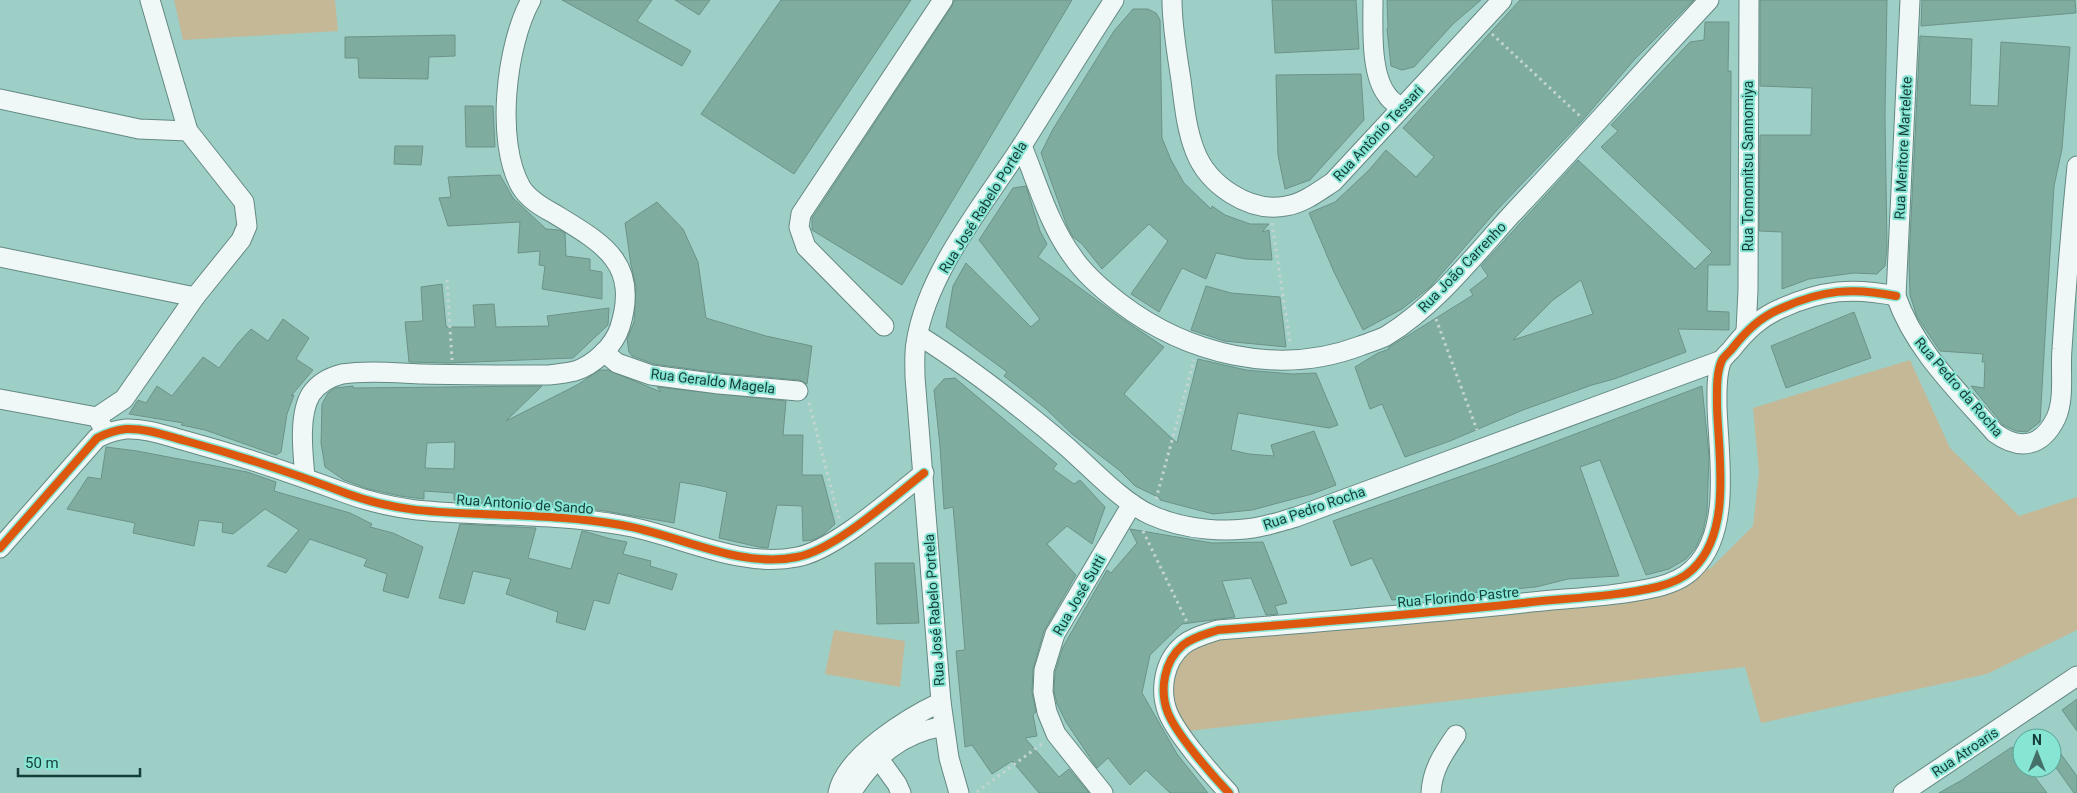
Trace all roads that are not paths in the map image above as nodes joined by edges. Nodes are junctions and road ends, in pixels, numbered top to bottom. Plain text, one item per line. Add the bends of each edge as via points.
1 (150, 0) edge
2 (531, 0) edge
3 (943, 0) edge
4 (1114, 0) edge
5 (1373, 0) edge
6 (1502, 0) edge
7 (1709, 0) edge
8 (1749, 0) edge
9 (1910, 0) edge
10 (1169, 2) edge
11 (0, 98) edge
12 (1401, 108) junction
13 (188, 131) junction
14 (1022, 146) junction
15 (2077, 166) edge
16 (0, 257) edge
17 (1896, 296) junction
18 (195, 297) junction
19 (884, 326) dead end
20 (1746, 331) junction
21 (918, 335) junction
22 (604, 352) junction
23 (1722, 360) junction
24 (798, 391) road end
25 (0, 399) edge
26 (97, 417) junction
27 (106, 434) junction
28 (924, 473) junction
29 (305, 477) junction
30 (1132, 504) junction
31 (0, 548) edge
32 (2077, 676) edge
33 (941, 702) junction
34 (944, 726) junction
35 (1456, 736) dead end
36 (874, 752) junction
37 (968, 792) edge
38 (838, 793) edge
39 (851, 793) edge
40 (901, 793) edge
41 (1103, 793) edge
42 (1229, 793) edge
43 (1431, 793) edge
44 (1903, 793) edge

1 - 13 street
2 - 22 street via 512,54 507,88 511,167 522,190 538,204 589,235 612,254 621,269 625,282 623,317 618,334
3 - 19 street via 801,214 799,227 806,247
4 - 14 street, Rua José Rabelo Portela
5 - 12 street via 1375,61 1386,94
6 - 12 street, Rua Antônio Tessari
7 - 14 street, Rua João Carrenho via 1417,315 1384,337 1318,358 1245,357 1209,350 1170,335 1135,314 1100,288 1073,258
8 - 20 street, Rua Tomomitsu Sannomiya
9 - 17 street, Rua Meritore Martelete
10 - 12 street, Rua Antônio Tessari via 1187,124 1195,152 1205,170 1220,186 1244,200 1265,206 1286,206 1306,200 1333,182
11 - 13 street via 140,129
13 - 18 street via 244,202 247,226 241,240
14 - 21 street, Rua José Rabelo Portela via 976,213 937,280
15 - 17 street, Rua Pedro da Rocha via 2061,351 2060,402 2051,426 2034,443 2015,444 1994,433 1920,345 1903,317
16 - 18 street
17 - 20 street via 1844,290 1819,294 1768,314
18 - 26 street via 124,399
20 - 23 street
21 - 28 street, Rua José Rabelo Portela via 915,377
21 - 30 street, Rua Pedro Rocha via 986,380
22 - 24 street, Rua Geraldo Magela via 617,363 651,375
22 - 29 street via 576,370 549,375 341,374 318,386 310,396 303,430
23 - 30 street, Rua Pedro Rocha via 1262,527 1197,528 1152,515
23 - 42 street, Rua Florindo Pastre via 1717,384 1721,486 1718,514 1712,539 1702,558 1692,570 1677,579 1658,586 1609,594 1218,630 1182,646 1171,659 1164,676 1168,713
25 - 26 street
26 - 27 street
27 - 29 street, Rua Antonio de Sando via 128,429 146,431
27 - 31 street via 97,438
28 - 29 street, Rua Antonio de Sando via 844,534 813,552 776,560 742,556 624,525 578,518 396,508
28 - 33 street, Rua José Rabelo Portela
30 - 41 street, Rua José Sutti via 1055,634 1044,670 1043,692 1056,734
32 - 44 street, Rua Atroaris
33 - 34 street, Rua José Rabelo Portela
33 - 36 street via 908,720
34 - 36 street via 912,734
34 - 37 street, Rua José Rabelo Portela via 949,758
35 - 43 street via 1436,768
36 - 38 street via 850,770
36 - 39 street
36 - 40 street

